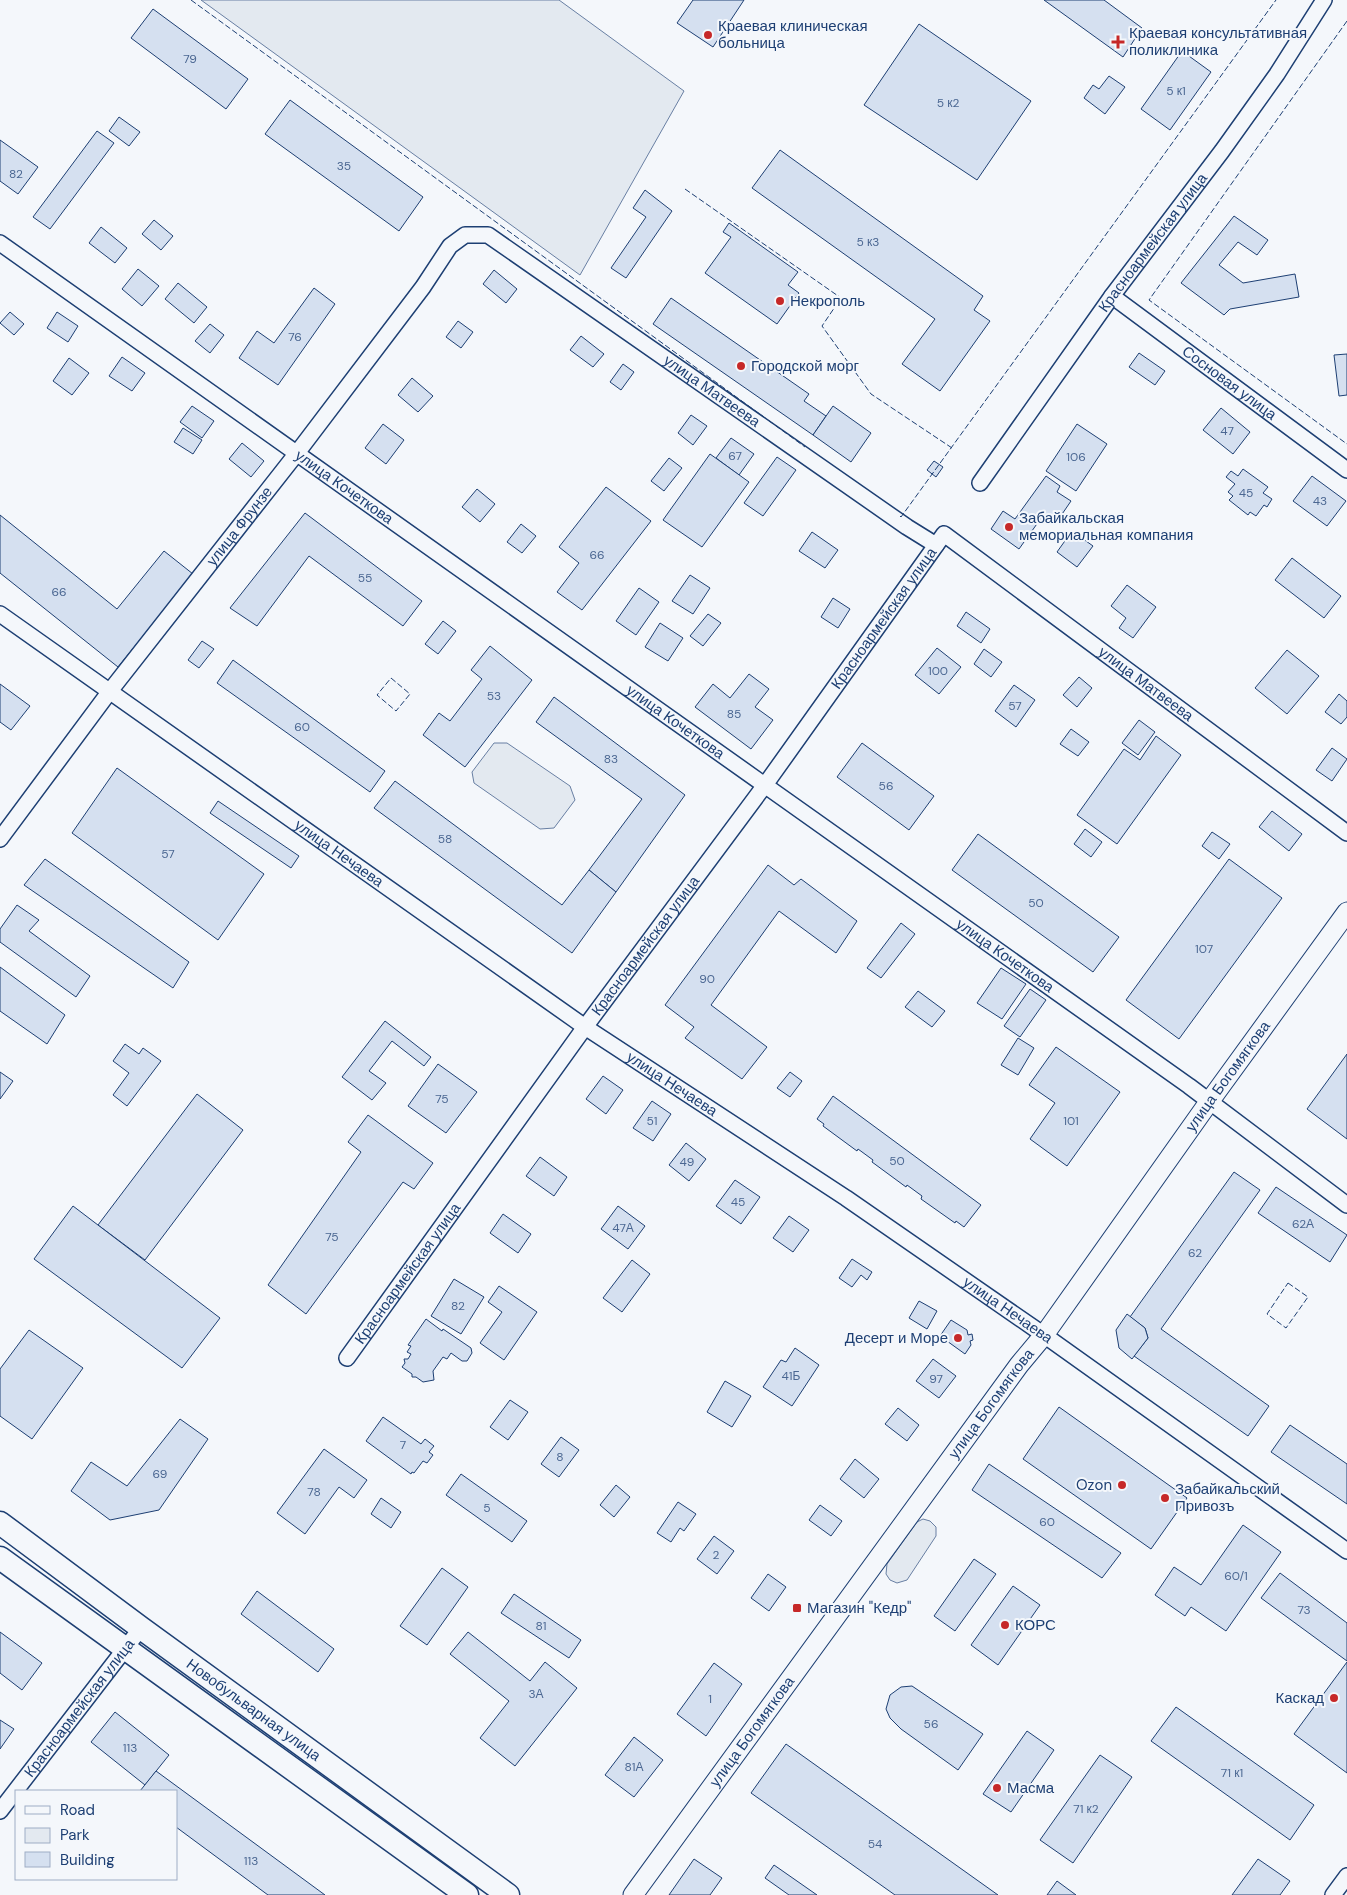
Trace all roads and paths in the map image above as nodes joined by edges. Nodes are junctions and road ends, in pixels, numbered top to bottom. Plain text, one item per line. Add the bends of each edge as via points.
1 (1324, 0) edge
2 (488, 235) joint
3 (0, 243) edge
4 (1112, 296) junction
5 (297, 453) junction
6 (1347, 470) edge
7 (980, 484) dead end
8 (940, 539) junction
9 (0, 614) edge
10 (110, 691) junction
11 (765, 785) junction
12 (1347, 833) edge
13 (0, 839) edge
14 (1347, 912) edge
15 (586, 1027) junction
16 (1209, 1102) junction
17 (1347, 1205) edge
18 (1044, 1335) junction
19 (348, 1358) dead end
20 (0, 1523) edge
21 (1347, 1551) edge
22 (0, 1558) edge
23 (141, 1628) junction
24 (125, 1650) junction
25 (16, 1790) edge
26 (15, 1791) edge
27 (0, 1810) edge
28 (1347, 1876) edge
29 (467, 1895) edge
30 (508, 1895) edge
31 (633, 1895) edge
32 (1333, 1895) edge

1 - 4 street, Красноармейская улица via 1272,81
2 - 5 street, улица Фрунзе via 465,235 450,246 423,287
2 - 8 street, улица Матвеева via 907,527
3 - 5 street, улица Кочеткова
4 - 6 street, Сосновая улица
4 - 7 street, Красноармейская улица
5 - 10 street, улица Фрунзе
5 - 11 street, улица Кочеткова
8 - 11 street, Красноармейская улица
8 - 12 street, улица Матвеева
9 - 10 street, улица Нечаева
10 - 13 street, улица Фрунзе
10 - 15 street, улица Нечаева
11 - 15 street, Красноармейская улица
11 - 16 street, улица Кочеткова
14 - 16 street, улица Богомягкова
15 - 18 street, улица Нечаева via 846,1198
15 - 19 street, Красноармейская улица
16 - 17 street, улица Кочеткова
16 - 18 street, улица Богомягкова
18 - 21 street, улица Нечаева
18 - 31 street, улица Богомягкова via 1019,1364
20 - 23 main road, Новобульварная улица
22 - 24 main road, Новобульварная улица
23 - 24 street, Красноармейская улица
23 - 30 main road, Новобульварная улица
24 - 25 street, Красноармейская улица
24 - 29 main road, Новобульварная улица
26 - 27 street, Красноармейская улица
28 - 32 street

